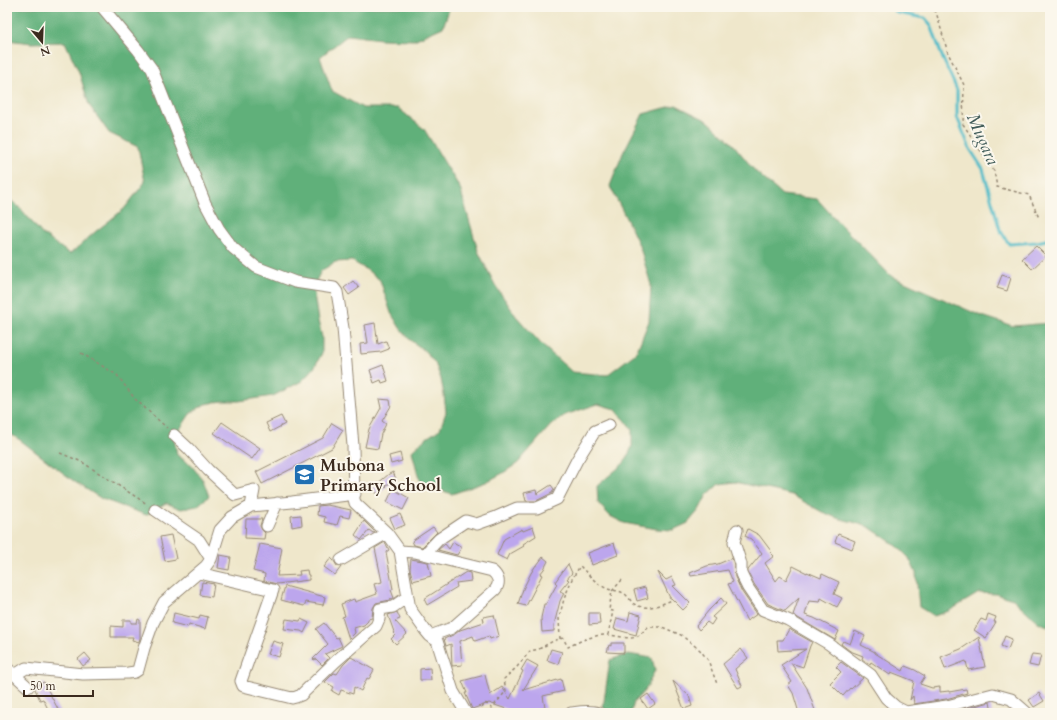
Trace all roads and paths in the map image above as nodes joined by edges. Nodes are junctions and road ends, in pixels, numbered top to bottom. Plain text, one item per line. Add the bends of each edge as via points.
1 (102, 7) edge
2 (929, 7) edge
3 (1039, 218) dead end
4 (81, 353) dead end
5 (609, 425) dead end
6 (174, 434) joint
7 (60, 453) dead end
8 (355, 494) junction
9 (277, 503) junction
10 (250, 506) junction
11 (155, 510) joint
12 (267, 526) dead end
13 (737, 530) dead end
14 (387, 533) junction
15 (400, 551) junction
16 (425, 554) junction
17 (211, 559) junction
18 (341, 560) dead end
19 (199, 573) junction
20 (622, 580) dead end
21 (612, 591) junction
22 (407, 597) junction
23 (672, 600) dead end
24 (608, 635) junction
25 (430, 636) junction
26 (560, 639) junction
27 (11, 671) edge
28 (716, 684) dead end
29 (28, 687) dead end
30 (948, 710) edge
31 (466, 713) edge
32 (479, 713) edge
33 (571, 713) edge
34 (598, 713) edge
35 (1027, 713) edge

1 - 8 street via 152,69 206,203 219,229 233,248 256,267 295,282 334,288 337,292 342,321
2 - 3 path via 936,12 948,52 964,85 963,124 994,171 997,187 1029,196
4 - 6 path via 116,375 135,400
5 - 16 street via 595,431 557,499 537,508 517,508 477,524 466,521 439,539
6 - 10 street via 235,496 254,490
7 - 11 path via 82,462
8 - 9 street
8 - 14 street via 355,503
9 - 10 street
9 - 12 street
10 - 17 street via 232,517 220,530
11 - 17 street via 199,540
13 - 30 street via 734,542 741,564 741,574 763,610 788,620 871,675 886,698 896,707 906,712
14 - 15 street
14 - 18 street
15 - 16 street
15 - 22 street
16 - 25 street via 492,570 498,581 495,590 452,628
17 - 19 street
19 - 22 street via 274,590 241,681 243,686 292,698 301,695 376,626 380,609 393,607
19 - 27 street via 164,602 153,624 138,670 135,672 83,674 26,668
20 - 21 path
21 - 23 path via 624,593 633,603 645,608
21 - 24 path via 609,610 614,611
21 - 26 path via 600,585 580,566 564,599 559,618
22 - 25 street via 411,612
24 - 26 path via 592,637 568,647 563,638
24 - 28 path via 636,637 648,627 662,627 681,635 708,660
25 - 31 street via 437,641 453,690
26 - 32 path via 530,651 504,679 506,691 492,708 485,703
27 - 29 street
30 - 35 street via 993,694 1011,699
33 - 34 street

